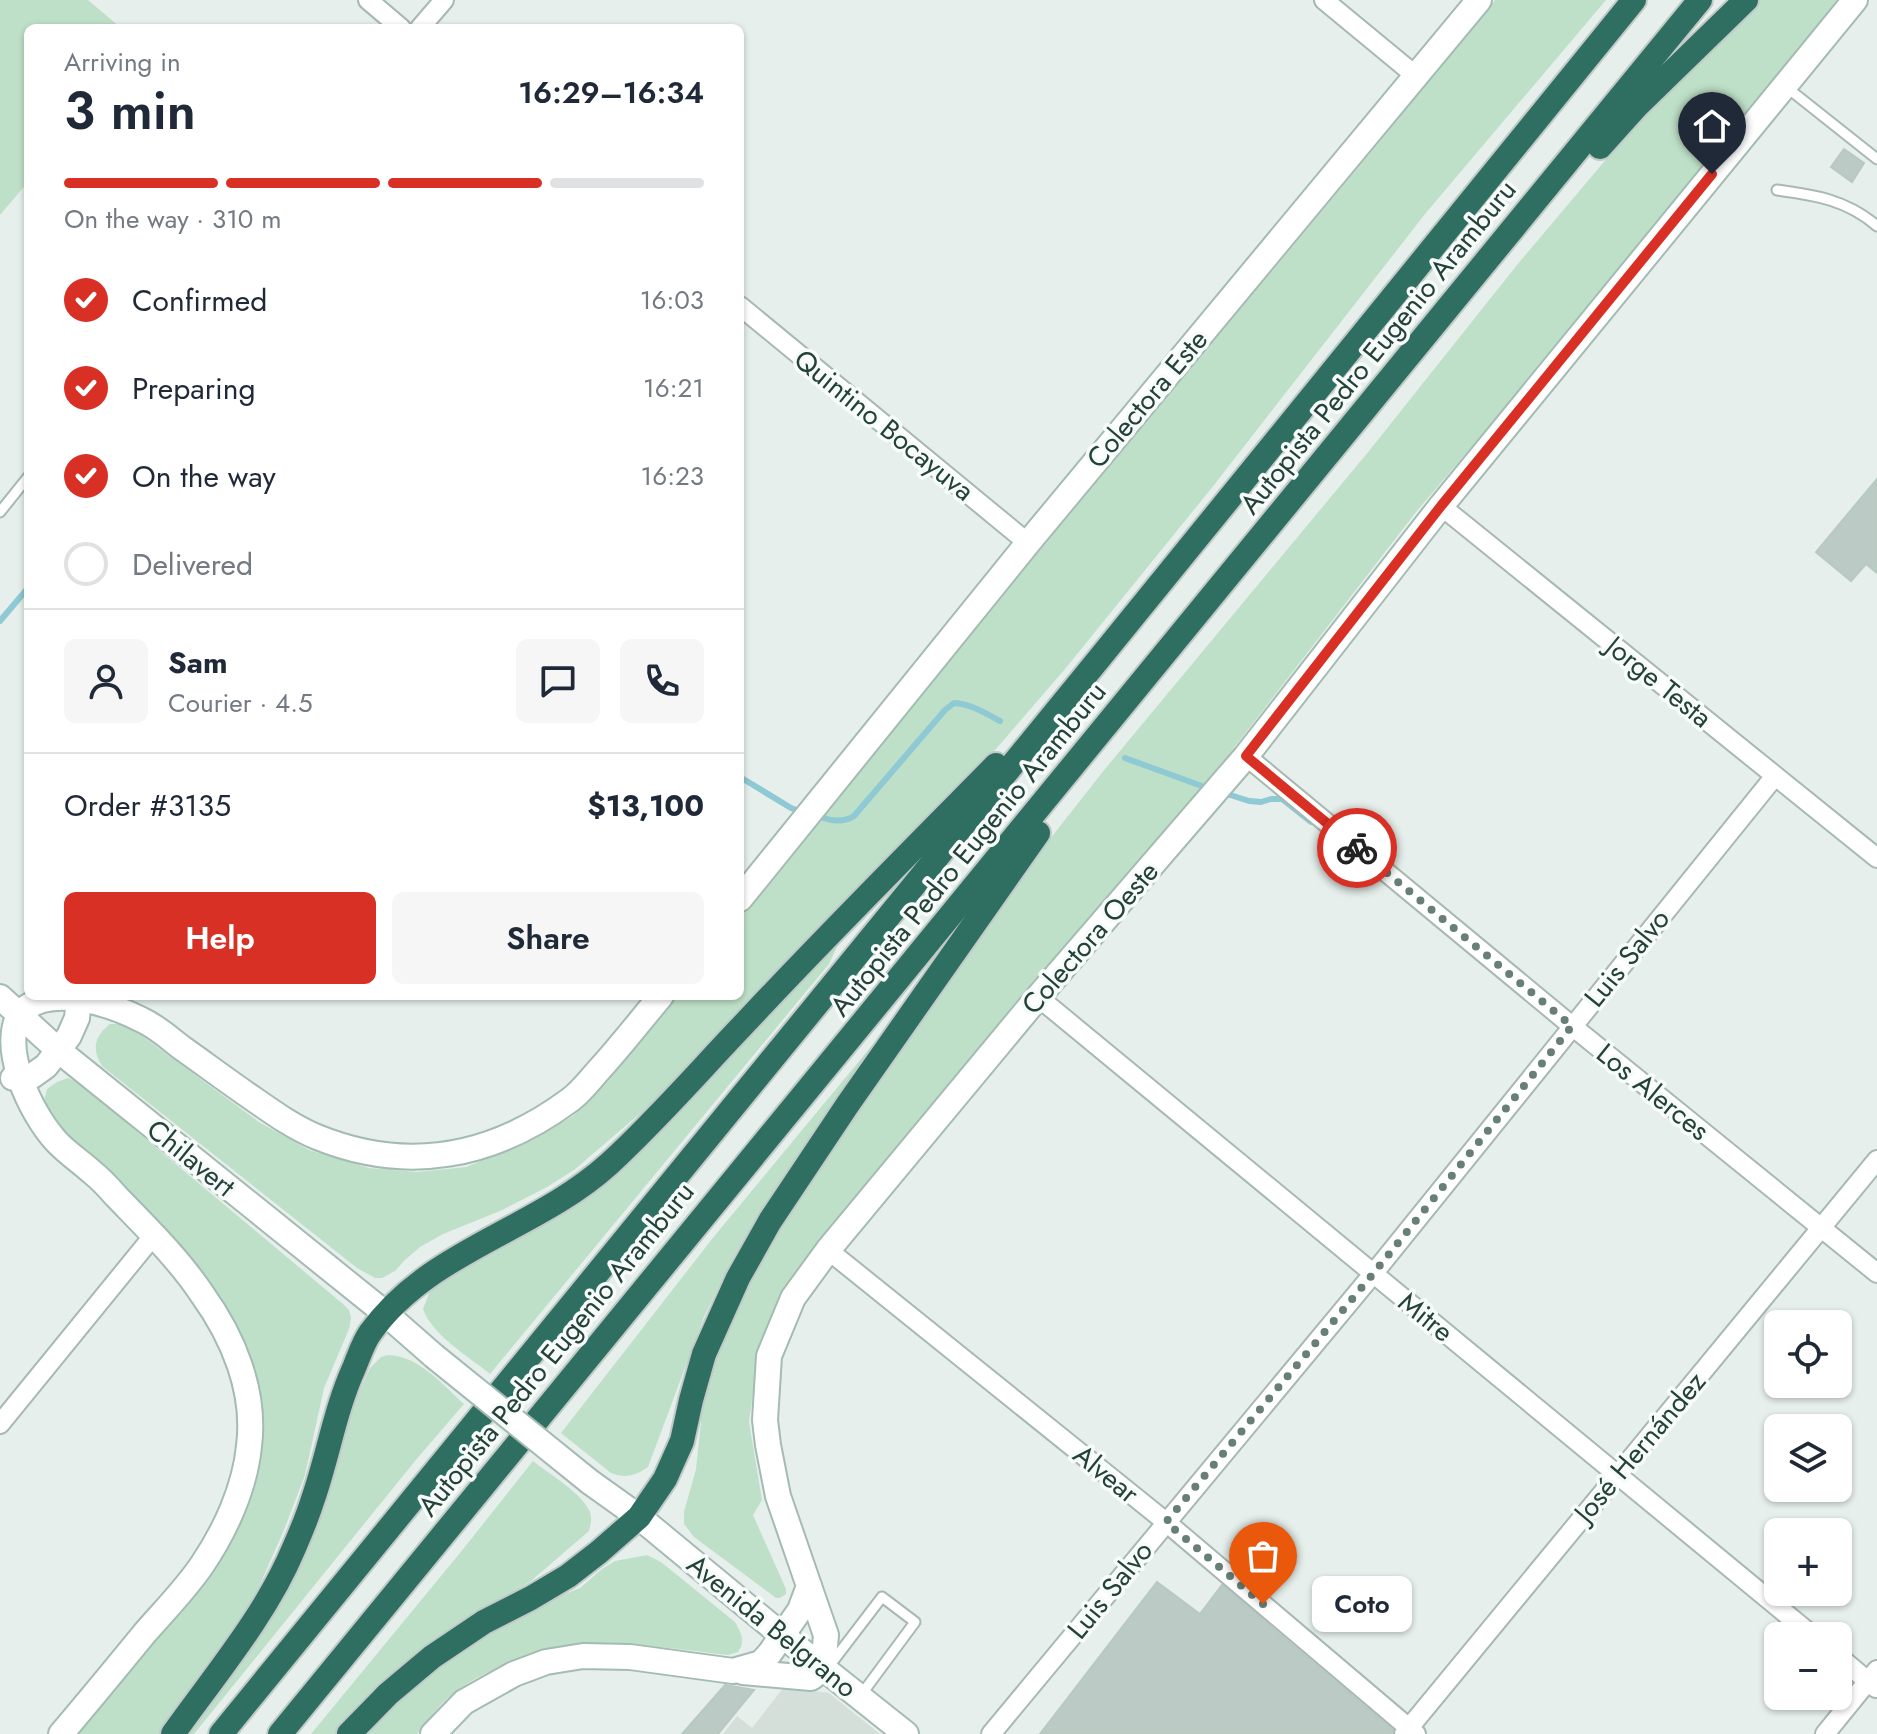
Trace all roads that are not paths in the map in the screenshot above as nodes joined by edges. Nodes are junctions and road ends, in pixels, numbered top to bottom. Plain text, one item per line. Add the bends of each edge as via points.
1 (368, 0) edge
2 (444, 0) edge
3 (1324, 0) edge
4 (1479, 0) edge
5 (1622, 0) edge
6 (1634, 0) edge
7 (1700, 0) edge
8 (1746, 0) edge
9 (1855, 0) edge
10 (396, 24) edge
11 (423, 24) edge
12 (1416, 76) junction
13 (1785, 86) junction
14 (1518, 142) junction
15 (1877, 159) edge
16 (1777, 190) dead end
17 (1877, 226) edge
18 (744, 309) edge
19 (1400, 368) junction
20 (24, 482) edge
21 (1441, 506) junction
22 (0, 512) edge
23 (1028, 543) junction
24 (1098, 660) junction
25 (1124, 706) junction
26 (1246, 756) junction
27 (1775, 776) junction
28 (1877, 858) edge
29 (744, 894) edge
30 (0, 997) edge
31 (1038, 997) junction
32 (45, 1000) edge
33 (79, 1000) edge
34 (89, 1000) edge
35 (658, 1000) edge
36 (18, 1014) junction
37 (1572, 1026) junction
38 (58, 1050) junction
39 (7, 1078) edge
40 (1877, 1160) edge
41 (1821, 1228) junction
42 (154, 1235) junction
43 (828, 1250) junction
44 (1877, 1273) edge
45 (1373, 1274) junction
46 (386, 1314) junction
47 (434, 1356) joint
48 (0, 1424) edge
49 (1617, 1474) junction
50 (639, 1517) junction
51 (1166, 1522) junction
52 (809, 1586) junction
53 (1796, 1622) edge
54 (783, 1636) junction
55 (1852, 1665) edge
56 (824, 1670) junction
57 (733, 1671) junction
58 (1874, 1680) edge
59 (859, 1697) junction
60 (1409, 1732) edge
61 (61, 1734) edge
62 (173, 1734) edge
63 (221, 1734) edge
64 (280, 1734) edge
65 (349, 1734) edge
66 (433, 1734) edge
67 (906, 1734) edge
68 (991, 1734) edge
69 (1825, 1734) edge

1 - 10 street
2 - 11 street
3 - 12 street
4 - 12 street, Colectora Este
5 - 14 highway
6 - 14 highway, Autopista Pedro Eugenio Aramburu
7 - 19 highway, Autopista Pedro Eugenio Aramburu
8 - 19 highway via 1636,107
9 - 13 street, Colectora Oeste
12 - 23 street, Colectora Este
13 - 15 lane
13 - 21 street, Colectora Oeste
14 - 24 highway, Autopista Pedro Eugenio Aramburu
16 - 17 lane via 1824,197
18 - 23 street, Quintino Bocayuva
19 - 25 highway, Autopista Pedro Eugenio Aramburu
20 - 22 lane
21 - 26 street, Colectora Oeste
21 - 27 street, Jorge Testa
23 - 29 street, Colectora Este
24 - 46 highway via 606,1167 571,1194 407,1290
24 - 63 highway, Autopista Pedro Eugenio Aramburu
25 - 50 highway via 770,1221 704,1354 682,1441
25 - 64 highway, Autopista Pedro Eugenio Aramburu
26 - 31 street, Colectora Oeste
26 - 37 street, Los Alerces
27 - 28 street, Jorge Testa
27 - 37 street, Luis Salvo
30 - 36 street, Chilavert
31 - 43 street, Colectora Oeste
31 - 45 street, Mitre
32 - 36 street
33 - 38 street via 77,1018
34 - 35 street via 146,1021 314,1136 372,1153 428,1156 503,1140 575,1097
36 - 38 street, Chilavert
36 - 39 street via 8,1032
37 - 41 street, Los Alerces
37 - 45 street, Luis Salvo
38 - 39 street via 32,1076
38 - 46 street, Chilavert
39 - 42 street via 58,1143
40 - 41 street, José Hernández
41 - 44 street, Los Alerces
41 - 49 street, José Hernández
42 - 48 street
42 - 61 street via 226,1331 248,1401 250,1443 231,1513 201,1566
43 - 51 street, Alvear
43 - 52 street, Colectora Oeste via 781,1324 769,1356 765,1395 778,1496
45 - 49 street, Mitre
45 - 51 street, Luis Salvo
46 - 47 street, Chilavert
46 - 62 highway via 368,1335 346,1386 292,1552 263,1608
47 - 50 street, Avenida Belgrano, bridge
49 - 53 street, Mitre
49 - 60 street, José Hernández
50 - 54 street, Avenida Belgrano
50 - 65 highway via 568,1576 432,1657
51 - 60 street, Alvear
51 - 68 street, Luis Salvo
52 - 54 street
52 - 56 street, Colectora Oeste via 826,1635
54 - 56 street, Avenida Belgrano
54 - 57 street via 761,1663
55 - 58 street
56 - 57 street via 811,1678
56 - 59 street, Avenida Belgrano
56 - 59 lane via 882,1597 915,1622
57 - 66 street via 630,1657 546,1662 464,1702
58 - 69 street
59 - 67 street, Avenida Belgrano

